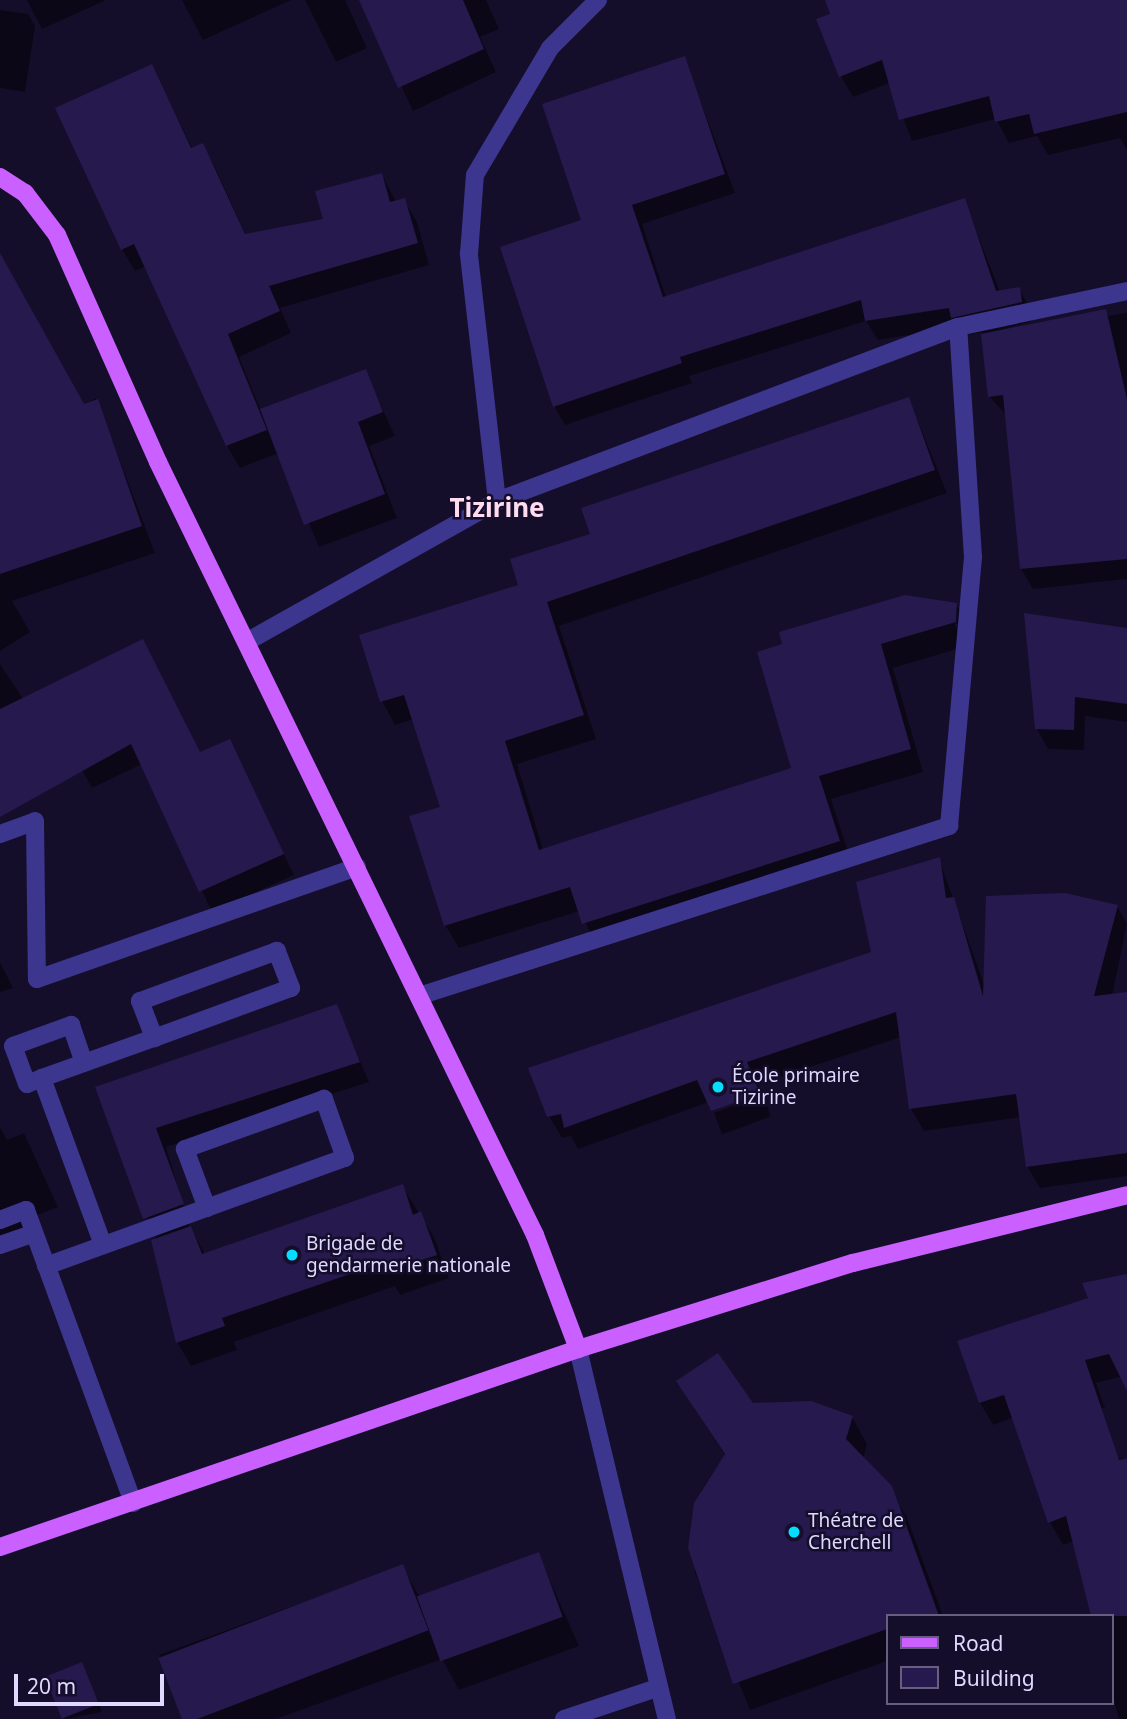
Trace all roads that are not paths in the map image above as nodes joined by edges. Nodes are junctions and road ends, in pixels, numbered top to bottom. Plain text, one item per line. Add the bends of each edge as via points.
1 (598, 0) edge
2 (0, 177) edge
3 (1127, 291) edge
4 (958, 327) junction
5 (497, 501) junction
6 (248, 641) junction
7 (0, 834) edge
8 (357, 867) junction
9 (419, 996) junction
10 (154, 1038) junction
11 (84, 1063) junction
12 (42, 1078) junction
13 (1127, 1195) edge
14 (207, 1208) junction
15 (0, 1220) edge
16 (34, 1233) junction
17 (0, 1245) edge
18 (103, 1245) junction
19 (46, 1266) junction
20 (578, 1349) junction
21 (133, 1503) junction
22 (0, 1547) edge
23 (657, 1688) junction
24 (564, 1719) edge
25 (667, 1719) edge

1 - 5 street via 550,48 475,175 469,254
2 - 6 main road via 25,193 57,235 158,462
3 - 4 street
4 - 5 street
4 - 9 street via 973,557 949,827
5 - 6 street
6 - 8 main road
7 - 8 street via 34,821 37,979
8 - 9 main road
9 - 20 main road via 535,1235
10 - 10 street via 291,988 277,951 140,1001
10 - 11 street
11 - 12 street
11 - 12 street via 71,1025 13,1046 27,1084
12 - 18 street
13 - 20 main road via 853,1263
14 - 14 street via 345,1158 324,1099 185,1150
14 - 18 street
15 - 16 street via 26,1210
16 - 17 street
16 - 19 street
18 - 19 street
19 - 21 street
20 - 21 main road
20 - 23 street
21 - 22 main road
23 - 24 street
23 - 25 street

